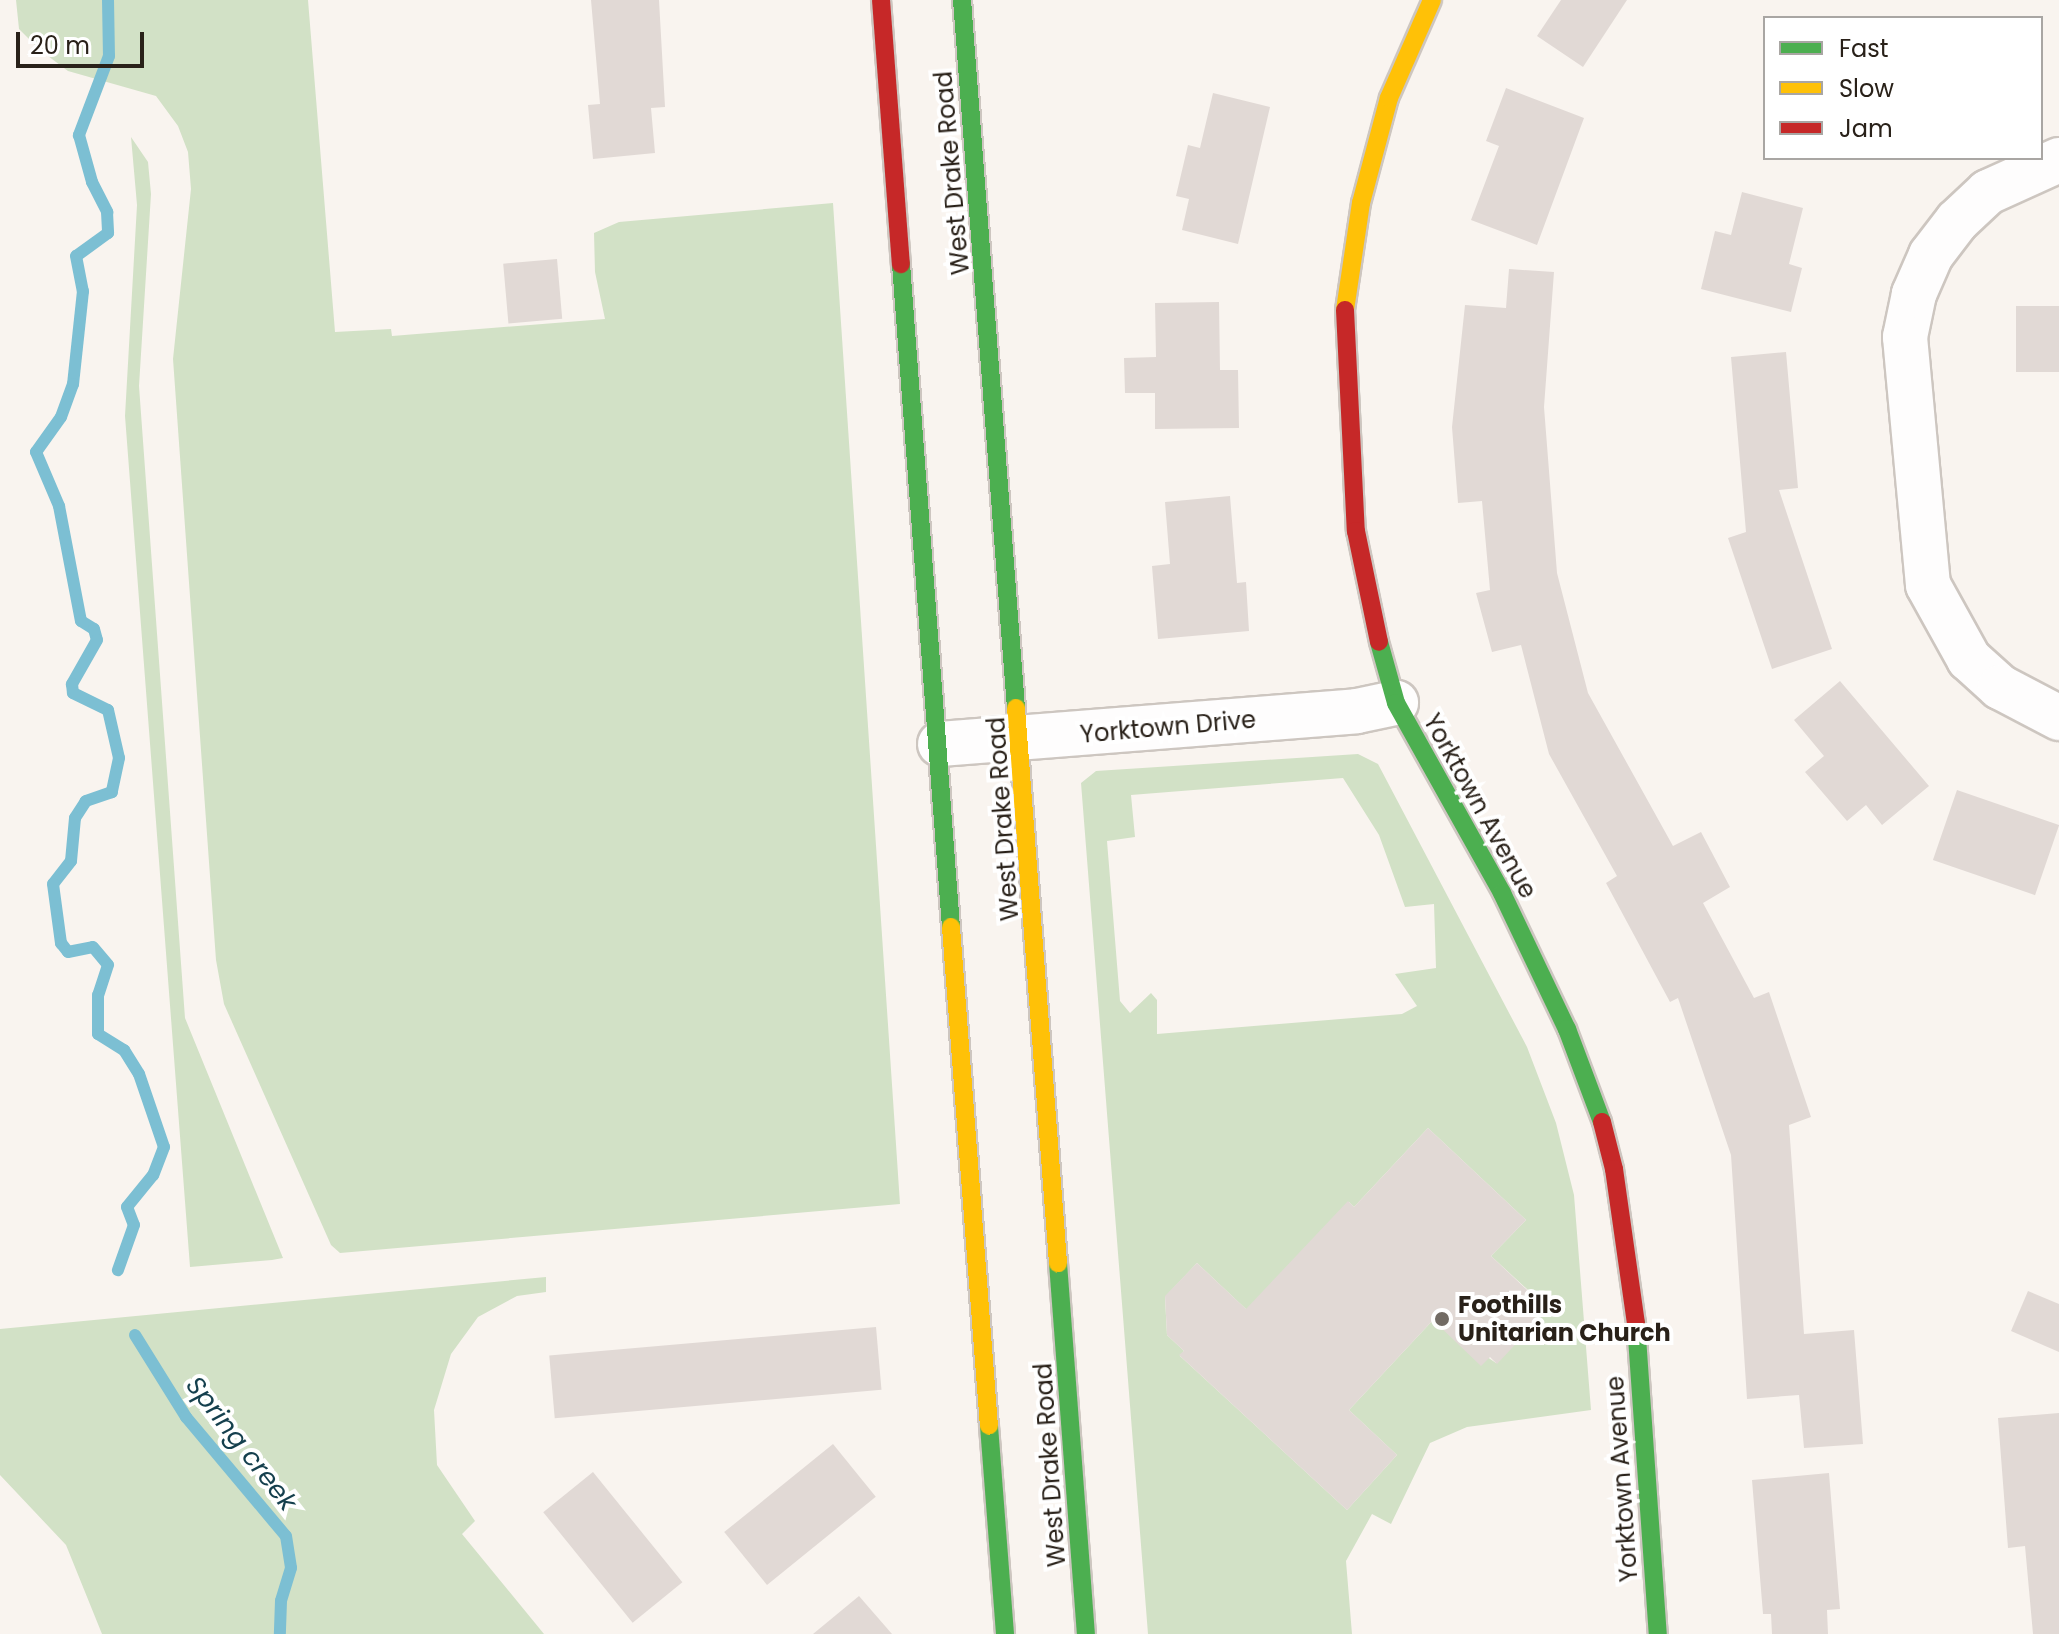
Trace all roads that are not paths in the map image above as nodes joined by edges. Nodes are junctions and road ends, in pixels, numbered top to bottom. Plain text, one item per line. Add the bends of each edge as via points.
1 (881, 0) edge
2 (962, 0) edge
3 (1432, 0) edge
4 (2059, 160) edge
5 (1396, 703) junction
6 (2059, 718) edge
7 (1022, 738) junction
8 (940, 744) junction
9 (1005, 1634) edge
10 (1086, 1634) edge
11 (1658, 1634) edge

1 - 8 main road
2 - 7 main road, West Drake Road
3 - 5 main road, Yorktown Avenue via 1389,98 1361,203 1345,310 1356,531 1369,609
4 - 6 street via 1988,192 1957,221 1931,255 1914,294 1905,337 1928,585 1945,624 1969,659 2000,687
5 - 7 street, Yorktown Drive
5 - 11 main road, Yorktown Avenue via 1502,893 1595,1097 1614,1169 1634,1311
7 - 8 street, Yorktown Drive
7 - 10 main road, West Drake Road
8 - 9 main road

